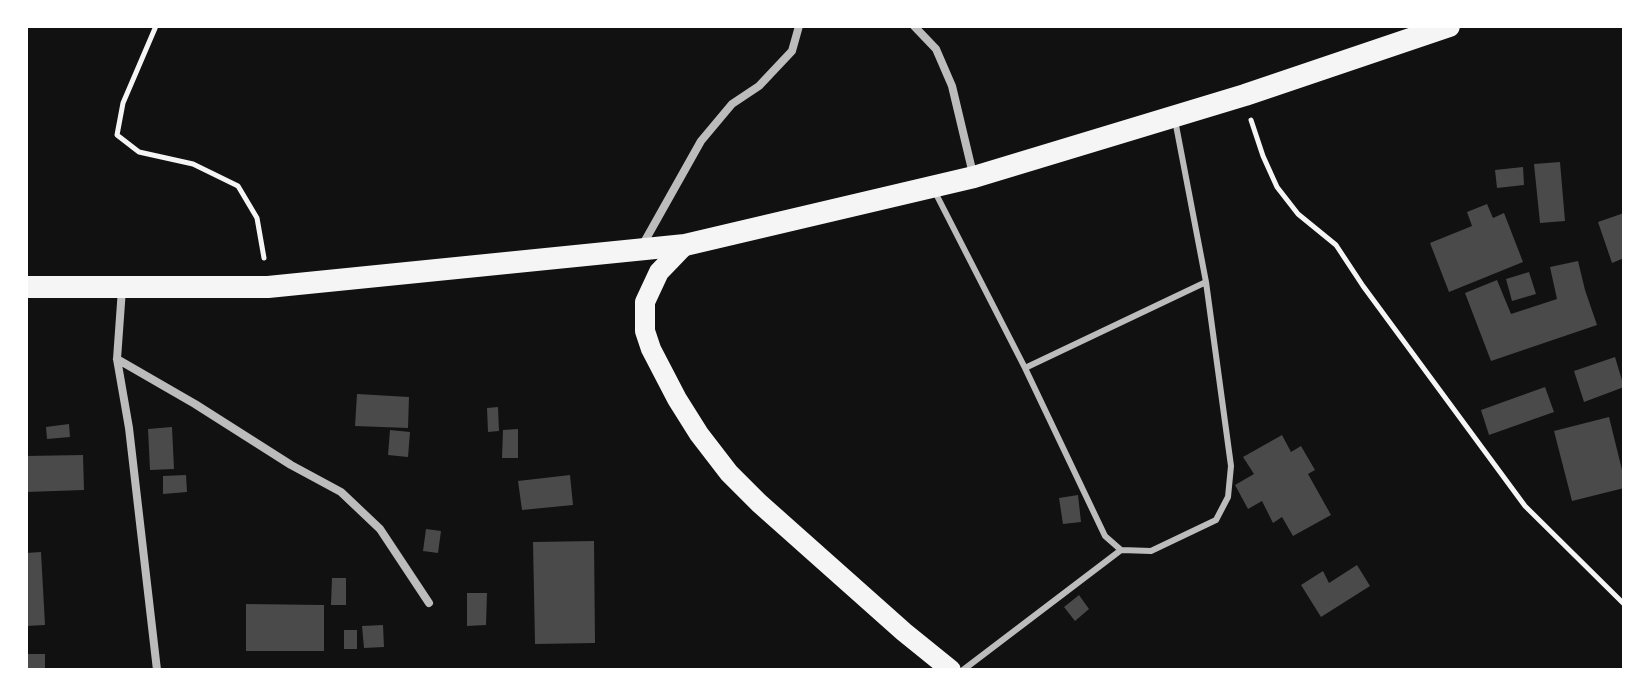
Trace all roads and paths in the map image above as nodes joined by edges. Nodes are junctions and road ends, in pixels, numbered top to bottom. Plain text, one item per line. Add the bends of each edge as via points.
1 (156, 26) edge
2 (799, 26) edge
3 (914, 26) edge
4 (1449, 26) edge
5 (1245, 95) junction
6 (1175, 117) junction
7 (974, 177) junction
8 (932, 187) junction
9 (685, 245) junction
10 (640, 250) junction
11 (1206, 282) junction
12 (26, 287) edge
13 (268, 287) junction
14 (122, 288) junction
15 (117, 359) junction
16 (1025, 368) junction
17 (1121, 550) junction
18 (429, 603) dead end
19 (1624, 604) edge
20 (157, 670) edge
21 (951, 670) edge
22 (963, 670) edge

1 - 13 path via 123,103 117,135 139,152 193,164 238,186 257,218
2 - 10 street via 792,51 759,86 732,104 701,141
3 - 7 street via 936,49 952,86
4 - 5 highway
5 - 6 highway
5 - 19 path via 1277,187 1298,214 1336,245 1525,506
6 - 7 highway
6 - 11 lane
7 - 8 highway
8 - 9 highway
8 - 16 lane
9 - 10 highway
9 - 21 main road via 654,282 645,302 645,331 699,434 759,503
10 - 13 highway
11 - 16 lane
11 - 17 lane via 1231,466 1228,497 1216,520 1151,551
12 - 14 highway
13 - 14 highway
14 - 15 street
15 - 18 street via 341,492 380,529
15 - 20 street
16 - 17 lane via 1105,536
17 - 22 lane

